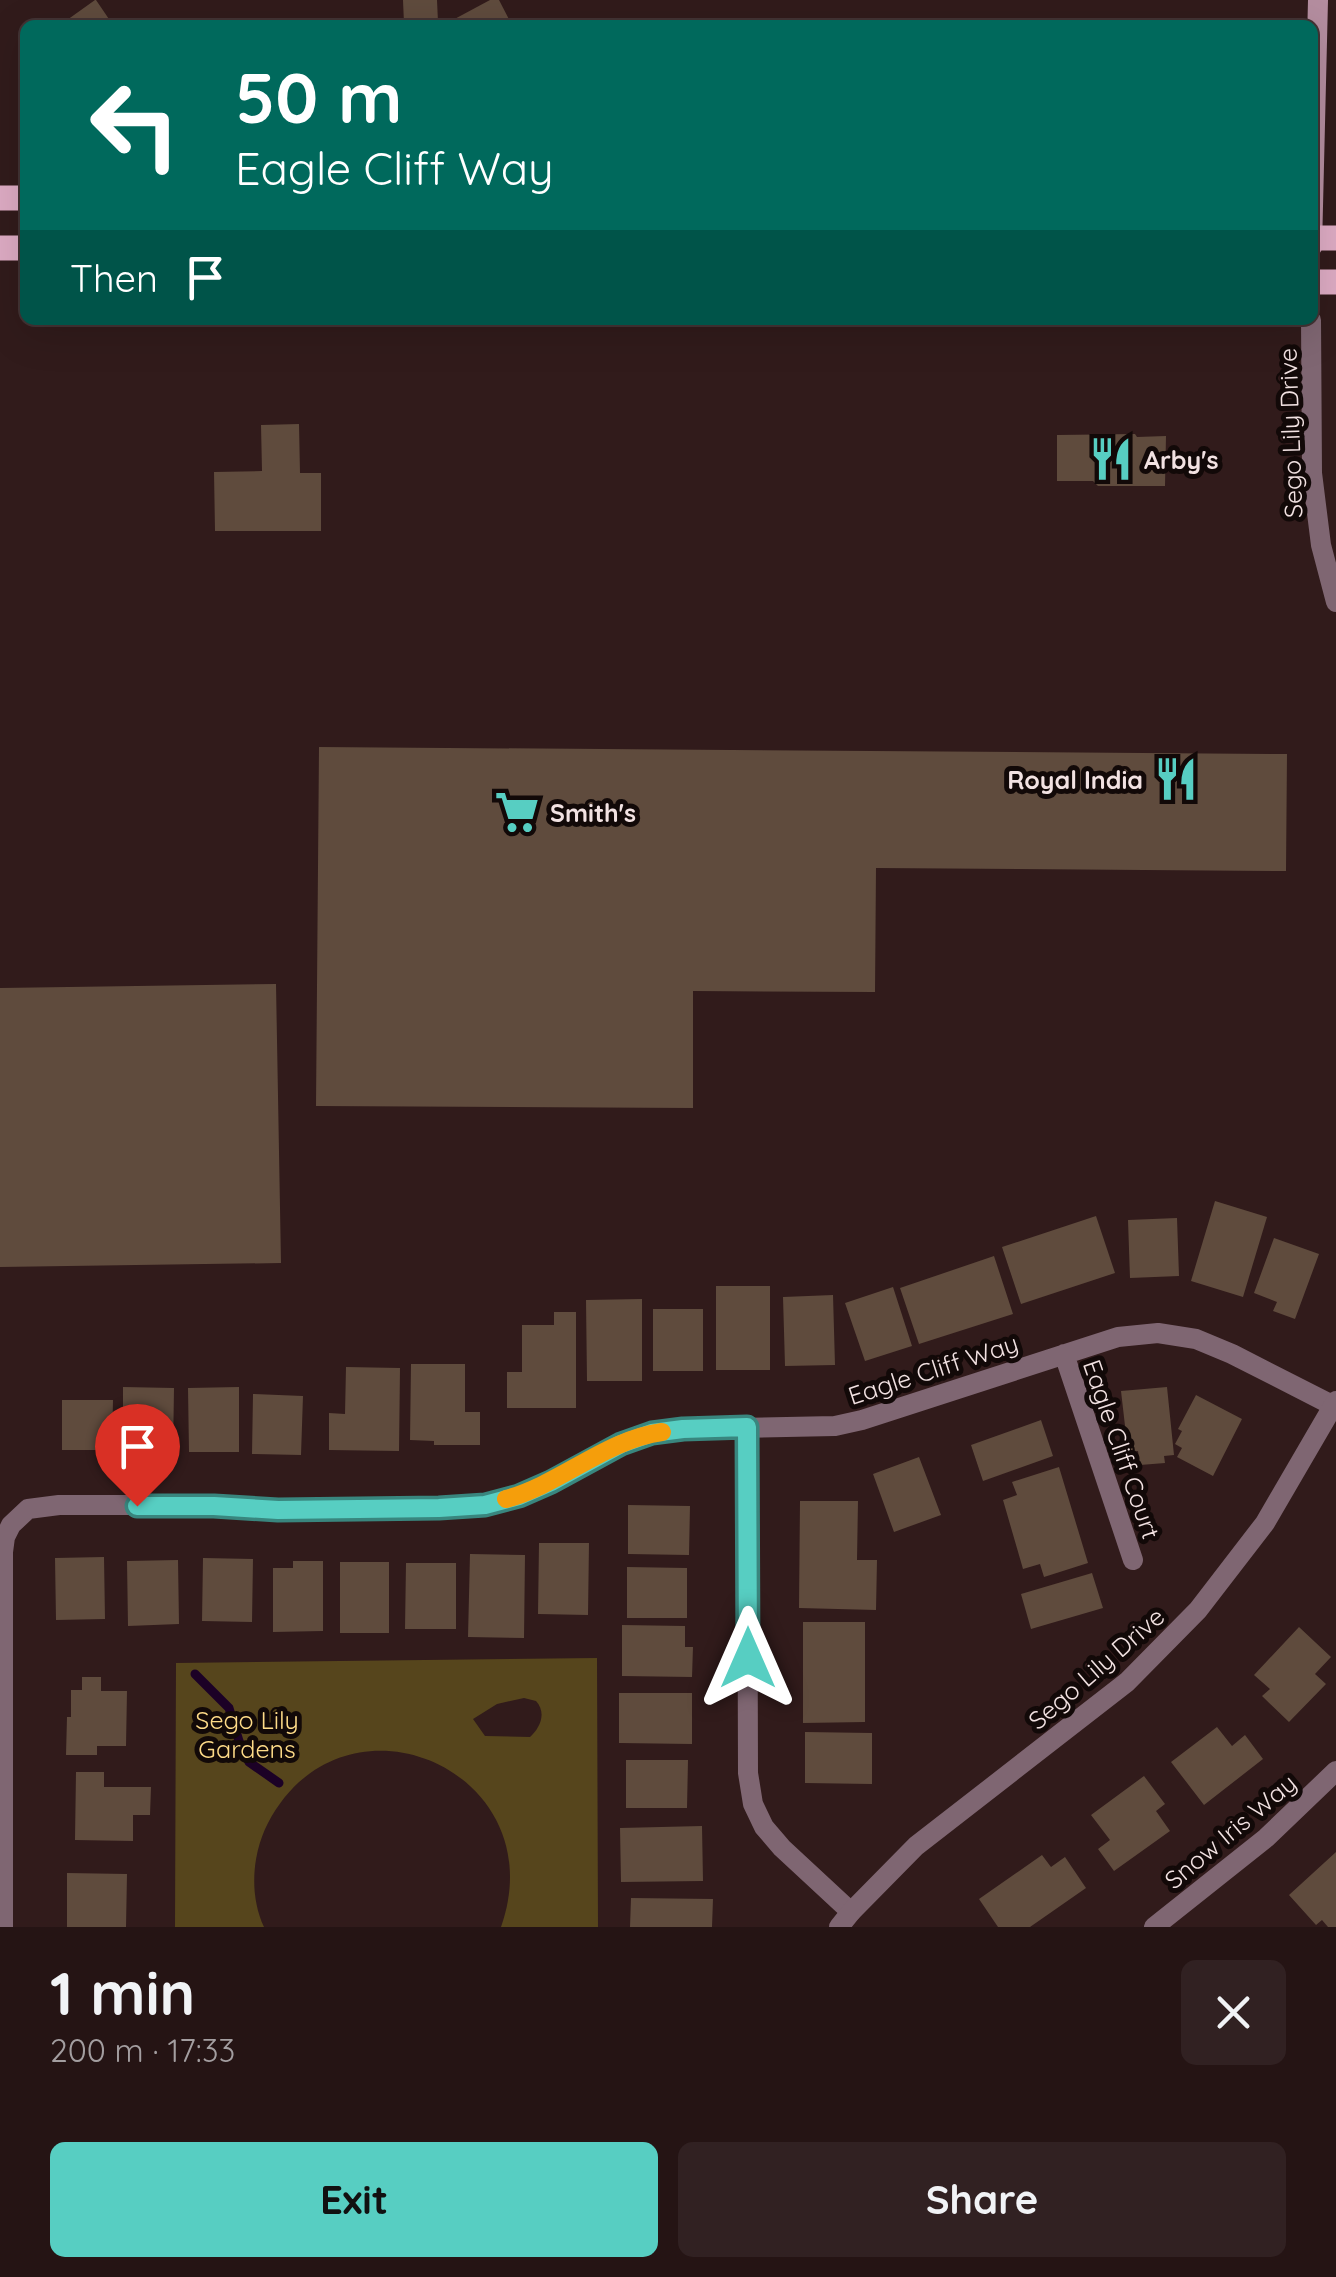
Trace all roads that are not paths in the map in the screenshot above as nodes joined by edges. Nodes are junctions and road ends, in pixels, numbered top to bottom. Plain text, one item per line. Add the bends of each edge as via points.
1 (1311, 325) edge
2 (1336, 602) edge
3 (1064, 1354) junction
4 (1335, 1403) edge
5 (747, 1427) junction
6 (1329, 1432) edge
7 (1133, 1560) dead end
8 (1336, 1771) edge
9 (845, 1920) edge
10 (3, 1927) edge
11 (1154, 1927) edge

1 - 2 street, Sego Lily Drive via 1312,473
3 - 4 street, Eagle Cliff Way via 1118,1337 1158,1333 1196,1339
3 - 5 street, Eagle Cliff Way via 862,1420
3 - 7 street, Eagle Cliff Court
4 - 6 street, Sego Lily Drive
5 - 9 street via 753,1804 764,1828
5 - 10 street, Eagle Cliff Way via 652,1433 519,1496 485,1505 28,1509 10,1524 3,1552
6 - 9 street, Sego Lily Drive via 1198,1610 1126,1682 916,1846
8 - 11 street, Snow Iris Way via 1266,1838

